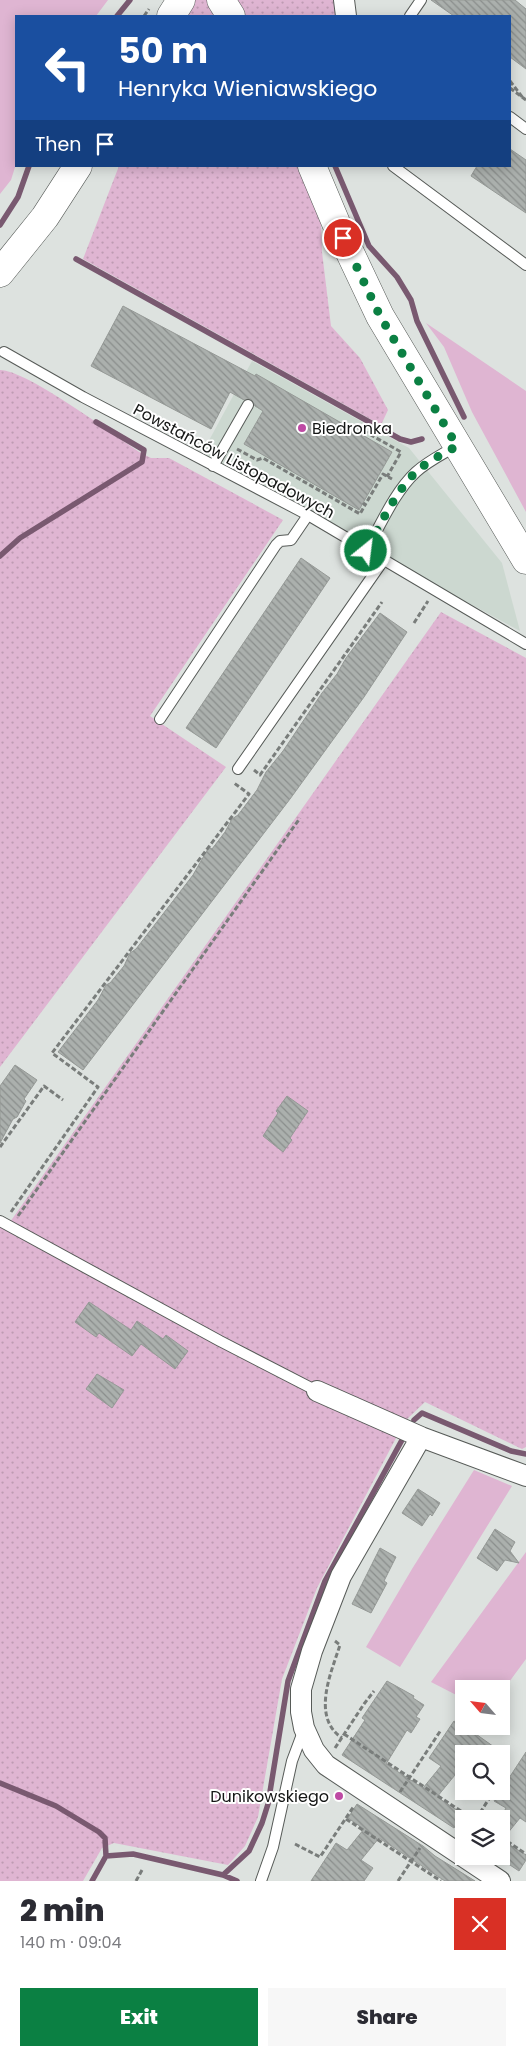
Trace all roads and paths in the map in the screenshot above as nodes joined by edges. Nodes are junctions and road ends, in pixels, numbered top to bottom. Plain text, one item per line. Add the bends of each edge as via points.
1 (181, 0) edge
2 (220, 0) edge
3 (344, 0) edge
4 (421, 0) edge
5 (172, 15) edge
6 (230, 15) edge
7 (346, 15) edge
8 (411, 15) edge
9 (511, 82) edge
10 (511, 89) edge
11 (524, 99) edge
12 (511, 118) edge
13 (526, 129) edge
14 (77, 167) edge
15 (312, 167) edge
16 (393, 167) edge
17 (526, 265) edge
18 (0, 273) edge
19 (4, 352) dead end
20 (248, 405) dead end
21 (357, 427) dead end
22 (227, 443) junction
23 (457, 446) junction
24 (213, 466) junction
25 (387, 476) dead end
26 (365, 504) dead end
27 (308, 515) junction
28 (366, 551) junction
29 (526, 560) edge
30 (383, 561) junction
31 (435, 590) junction
32 (382, 602) dead end
33 (414, 623) dead end
34 (526, 644) edge
35 (160, 719) dead end
36 (240, 765) joint
37 (232, 780) dead end
38 (300, 818) dead end
39 (63, 1100) dead end
40 (0, 1147) edge
41 (5, 1223) edge
42 (318, 1391) joint
43 (421, 1437) junction
44 (526, 1476) edge
45 (334, 1639) dead end
46 (374, 1691) dead end
47 (304, 1728) junction
48 (441, 1730) dead end
49 (344, 1734) junction
50 (342, 1738) junction
51 (325, 1763) junction
52 (410, 1777) junction
53 (364, 1790) junction
54 (390, 1808) junction
55 (460, 1810) edge
56 (346, 1818) junction
57 (429, 1834) junction
58 (510, 1843) edge
59 (295, 1844) dead end
60 (526, 1854) edge
61 (411, 1862) junction
62 (142, 1870) dead end
63 (136, 1881) edge
64 (261, 1881) edge
65 (398, 1881) edge
66 (441, 1881) edge
67 (500, 1881) edge

1 - 5 street
2 - 6 street
3 - 7 street
4 - 8 lane
9 - 11 path
10 - 11 path
12 - 13 lane
14 - 18 street via 45,217
15 - 23 street via 380,316
16 - 17 lane
19 - 24 lane, Powstańców Listopadowych
20 - 22 lane
21 - 25 path via 401,452
22 - 24 lane
22 - 26 path via 257,460 263,458 360,514
23 - 28 lane via 410,478
23 - 29 street
24 - 27 lane, Powstańców Listopadowych
27 - 28 lane, Powstańców Listopadowych
27 - 35 lane via 290,540 276,545
28 - 30 lane, Powstańców Listopadowych
30 - 31 lane, Powstańców Listopadowych
30 - 36 lane
31 - 33 path
31 - 34 lane, Powstańców Listopadowych
32 - 36 path via 260,774
37 - 41 path via 249,794 52,1053 98,1088
38 - 41 path
39 - 40 path via 44,1086
41 - 42 lane
42 - 43 street
43 - 44 street
43 - 47 street via 341,1576 326,1610 301,1689
45 - 50 path via 340,1646 328,1680 325,1701 331,1728
46 - 49 path
47 - 51 street via 314,1750
47 - 64 lane via 292,1760 273,1847
48 - 52 path
49 - 50 path
49 - 52 path
50 - 51 path
51 - 53 street
52 - 54 path
52 - 55 path
53 - 54 street
53 - 56 path
54 - 57 street
56 - 59 path via 320,1857
56 - 61 path
57 - 61 path
57 - 67 street
58 - 60 path
61 - 65 path
61 - 66 path
62 - 63 path

